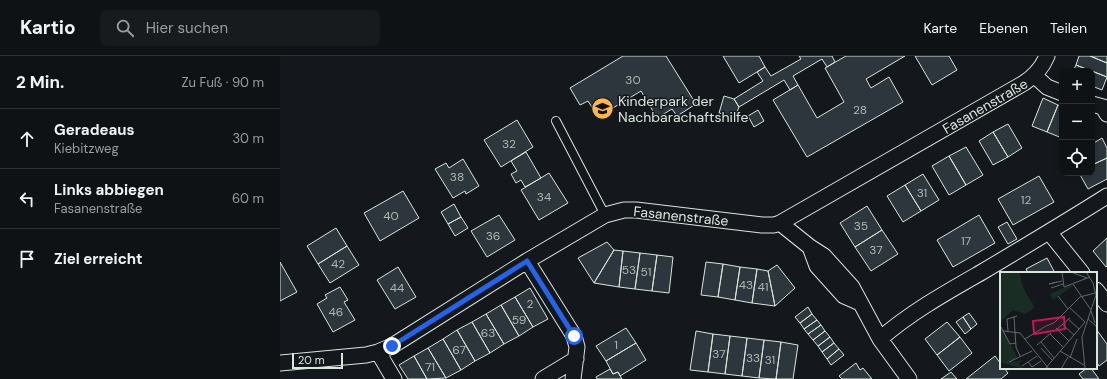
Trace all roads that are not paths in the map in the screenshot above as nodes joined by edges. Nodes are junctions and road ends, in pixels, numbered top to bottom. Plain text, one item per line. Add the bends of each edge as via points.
1 (1047, 56) edge
2 (1035, 76) junction
3 (1059, 92) edge
4 (1095, 105) edge
5 (1107, 114) edge
6 (556, 121) dead end
7 (1107, 196) edge
8 (605, 215) junction
9 (780, 223) junction
10 (1049, 232) junction
11 (527, 261) junction
12 (1081, 272) edge
13 (1097, 291) edge
14 (1107, 304) edge
15 (880, 339) junction
16 (378, 352) junction
17 (576, 359) junction
18 (280, 363) edge
19 (394, 379) edge
20 (543, 379) edge
21 (574, 379) edge
22 (909, 379) edge

1 - 2 street, Fasanenstraße
2 - 3 street via 1048,87
2 - 9 street, Fasanenstraße
4 - 5 street via 1103,108
6 - 8 lane
7 - 10 street
8 - 9 street, Fasanenstraße via 636,210 762,225
8 - 11 street, Fasanenstraße
9 - 15 street via 824,256 852,287
10 - 12 street
10 - 15 street via 942,295 899,323
11 - 16 street, Fasanenstraße via 392,346
11 - 17 street via 574,336 577,347
13 - 14 street
15 - 22 street
16 - 18 street, Fasanenstraße
16 - 19 street
17 - 20 street
17 - 21 street

